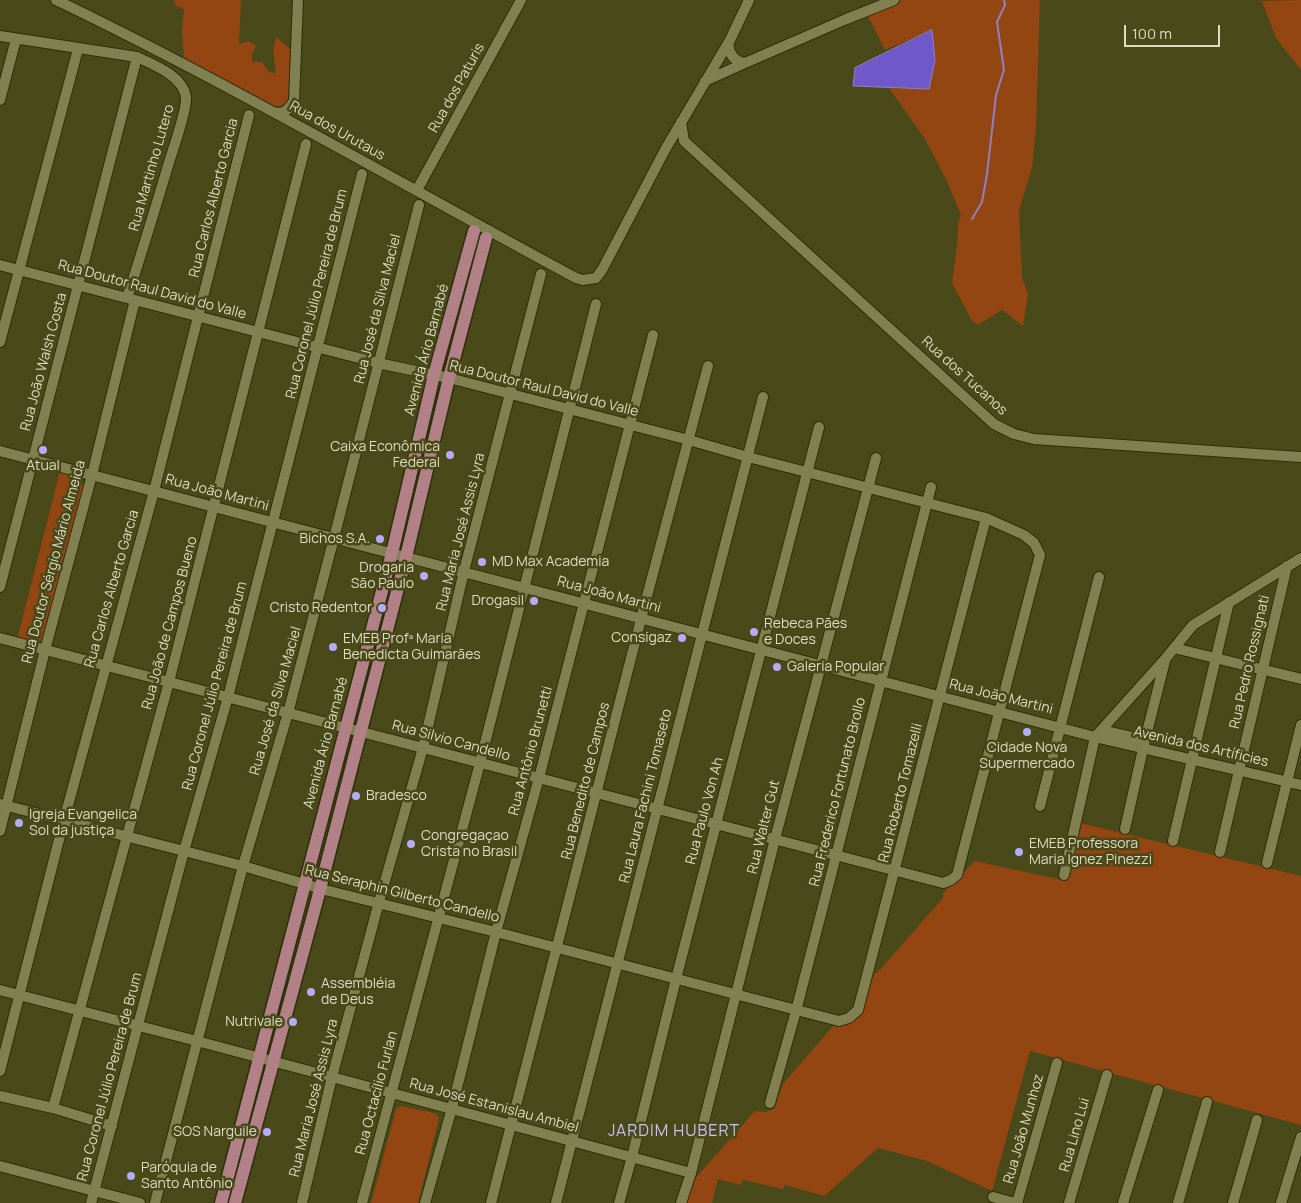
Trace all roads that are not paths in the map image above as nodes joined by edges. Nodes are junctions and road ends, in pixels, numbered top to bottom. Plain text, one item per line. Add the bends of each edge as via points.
1 (298, 0) edge
2 (520, 0) edge
3 (749, 0) edge
4 (894, 0) edge
5 (61, 1) edge
6 (0, 36) edge
7 (16, 39) junction
8 (730, 40) junction
9 (78, 49) junction
10 (137, 57) junction
11 (745, 63) junction
12 (705, 81) junction
13 (0, 100) edge
14 (294, 101) junction
15 (272, 111) junction
16 (250, 115) dead end
17 (681, 122) junction
18 (305, 130) junction
19 (684, 141) junction
20 (306, 144) dead end
21 (666, 148) junction
22 (362, 174) dead end
23 (417, 190) junction
24 (419, 205) dead end
25 (474, 231) dead end
26 (486, 238) dead end
27 (466, 262) junction
28 (0, 265) edge
29 (479, 266) junction
30 (19, 269) junction
31 (541, 274) dead end
32 (78, 285) junction
33 (131, 299) junction
34 (596, 304) dead end
35 (198, 316) junction
36 (258, 332) junction
37 (653, 335) dead end
38 (0, 342) edge
39 (318, 347) junction
40 (378, 363) junction
41 (708, 366) dead end
42 (434, 375) junction
43 (449, 378) junction
44 (510, 395) junction
45 (763, 397) dead end
46 (570, 410) junction
47 (629, 425) junction
48 (819, 427) dead end
49 (689, 440) junction
50 (0, 451) edge
51 (748, 457) junction
52 (1301, 457) edge
53 (876, 458) dead end
54 (33, 460) junction
55 (808, 472) junction
56 (92, 475) junction
57 (931, 487) dead end
58 (869, 488) junction
59 (154, 491) junction
60 (926, 504) junction
61 (214, 507) junction
62 (986, 518) junction
63 (272, 522) junction
64 (334, 538) junction
65 (392, 553) junction
66 (1040, 555) joint
67 (406, 557) junction
68 (1301, 558) edge
69 (1287, 566) junction
70 (464, 571) junction
71 (1099, 577) dead end
72 (0, 587) edge
73 (524, 587) junction
74 (583, 602) junction
75 (1230, 602) junction
76 (641, 619) junction
77 (702, 634) junction
78 (0, 638) edge
79 (1174, 648) junction
80 (45, 650) junction
81 (762, 650) junction
82 (1166, 658) junction
83 (1216, 658) junction
84 (820, 665) junction
85 (105, 666) junction
86 (1262, 670) junction
87 (1301, 679) edge
88 (881, 681) junction
89 (169, 682) junction
90 (940, 696) junction
91 (228, 697) junction
92 (999, 712) junction
93 (288, 713) junction
94 (1060, 727) junction
95 (345, 728) junction
96 (1300, 730) edge
97 (360, 732) junction
98 (1098, 733) junction
99 (1144, 744) junction
100 (423, 748) junction
101 (1192, 759) junction
102 (480, 763) junction
103 (1239, 770) junction
104 (539, 778) junction
105 (1287, 781) junction
106 (1301, 785) edge
107 (597, 794) junction
108 (3, 805) edge
109 (1040, 806) dead end
110 (656, 809) junction
111 (64, 820) junction
112 (716, 824) junction
113 (1126, 829) dead end
114 (0, 831) edge
115 (126, 837) junction
116 (775, 840) junction
117 (1173, 841) dead end
118 (184, 851) junction
119 (1220, 852) dead end
120 (836, 856) junction
121 (1267, 863) dead end
122 (243, 866) junction
123 (895, 871) junction
124 (1064, 875) dead end
125 (306, 884) junction
126 (320, 888) junction
127 (378, 902) junction
128 (438, 917) junction
129 (496, 932) junction
130 (556, 948) junction
131 (617, 963) junction
132 (676, 979) junction
133 (0, 990) edge
134 (736, 994) junction
135 (19, 995) junction
136 (78, 1010) junction
137 (796, 1011) junction
138 (138, 1026) junction
139 (197, 1041) junction
140 (258, 1058) junction
141 (272, 1061) junction
142 (1057, 1063) dead end
143 (0, 1071) edge
144 (1107, 1075) dead end
145 (332, 1077) junction
146 (1158, 1090) dead end
147 (392, 1093) junction
148 (0, 1096) edge
149 (1207, 1102) dead end
150 (770, 1103) dead end
151 (52, 1108) junction
152 (452, 1108) junction
153 (1257, 1120) dead end
154 (510, 1124) junction
155 (112, 1126) junction
156 (1301, 1137) edge
157 (573, 1142) junction
158 (632, 1157) junction
159 (0, 1166) edge
160 (691, 1173) junction
161 (94, 1191) junction
162 (992, 1197) dead end
163 (91, 1203) edge
164 (140, 1203) edge
165 (155, 1203) edge
166 (221, 1203) edge
167 (234, 1203) edge
168 (302, 1203) edge
169 (362, 1203) edge
170 (425, 1203) edge
171 (491, 1203) edge
172 (556, 1203) edge
173 (618, 1203) edge
174 (681, 1203) edge
175 (1016, 1203) edge
176 (1069, 1203) edge
177 (1123, 1203) edge
178 (1178, 1203) edge
179 (1233, 1203) edge
180 (1281, 1203) edge

1 - 14 street
2 - 23 street, Rua dos Paturis
3 - 8 street
4 - 11 street
5 - 15 street, Rua dos Urutaus
6 - 7 street, Rua Martinho Lutero
7 - 9 street, Rua Martinho Lutero
7 - 13 street
8 - 11 street via 731,55
8 - 12 street
9 - 10 street, Rua Martinho Lutero
9 - 30 street
10 - 32 street, Rua João Walsh Costa
10 - 33 street, Rua Martinho Lutero via 172,76 186,97
11 - 12 street
12 - 17 street
14 - 15 street via 284,112
14 - 18 street via 297,123
15 - 18 street, Rua dos Urutaus
16 - 35 street, Rua Carlos Alberto Garcia
17 - 19 street
17 - 21 street
18 - 23 street, Rua dos Urutaus
19 - 21 street
19 - 52 street, Rua dos Tucanos via 994,424 1034,439
20 - 36 street, Rua João de Campos Bueno
21 - 23 street, Rua dos Urutaus via 596,278 576,278
22 - 39 street, Rua Coronel Júlio Pereira de Brum
24 - 40 street, Rua José da Silva Maciel
25 - 27 main road, Avenida Ário Barnabé
26 - 29 main road, Avenida Ário Barnabé
27 - 29 main road via 474,259
27 - 42 main road, Avenida Ário Barnabé
28 - 30 street, Rua Doutor Raul David do Valle
29 - 43 main road, Avenida Ário Barnabé
30 - 32 street, Rua Doutor Raul David do Valle
30 - 38 street
31 - 44 street, Rua Maria José Assis Lyra
32 - 33 street, Rua Doutor Raul David do Valle
32 - 54 street, Rua João Walsh Costa
33 - 35 street, Rua Doutor Raul David do Valle
33 - 56 street, Rua Doutor Sérgio Mário Almeida
34 - 46 street, Rua Octacílio Furlan
35 - 36 street, Rua Doutor Raul David do Valle
35 - 59 street, Rua Carlos Alberto Garcia
36 - 39 street, Rua Doutor Raul David do Valle
36 - 61 street, Rua João de Campos Bueno
37 - 47 street, Rua Antônio Brunetti
39 - 40 street, Rua Doutor Raul David do Valle
39 - 63 street, Rua Coronel Júlio Pereira de Brum
40 - 42 street, Rua Doutor Raul David do Valle
40 - 64 street, Rua José da Silva Maciel
41 - 49 street, Rua Benedito de Campos
42 - 43 street, Rua Doutor Raul David do Valle
42 - 65 main road, Avenida Ário Barnabé
43 - 44 street, Rua Doutor Raul David do Valle
43 - 67 main road, Avenida Ário Barnabé
44 - 46 street, Rua Doutor Raul David do Valle
44 - 70 street, Rua Maria José Assis Lyra
45 - 51 street, Rua Laura Fachini Tomaseto
46 - 47 street, Rua Doutor Raul David do Valle
46 - 73 street, Rua Octacílio Furlan
47 - 49 street, Rua Doutor Raul David do Valle
47 - 74 street, Rua Antônio Brunetti
48 - 55 street, Rua Paulo Von Ah
49 - 51 street, Rua Doutor Raul David do Valle
49 - 76 street, Rua Benedito de Campos
50 - 54 street, Rua João Martini
51 - 55 street, Rua Doutor Raul David do Valle
51 - 77 street, Rua Laura Fachini Tomaseto
53 - 58 street, Rua Walter Gut
54 - 56 street, Rua João Martini
54 - 72 street, Rua João Walsh Costa
55 - 58 street, Rua Doutor Raul David do Valle
55 - 81 street, Rua Paulo Von Ah
56 - 59 street, Rua João Martini
56 - 80 street, Rua Doutor Sérgio Mário Almeida
57 - 60 street, Rua Frederico Fortunato Brollo
58 - 60 street, Rua Doutor Raul David do Valle
58 - 84 street, Rua Walter Gut
59 - 61 street, Rua João Martini
59 - 85 street, Rua Carlos Alberto Garcia
60 - 62 street, Rua Doutor Raul David do Valle
60 - 88 street, Rua Frederico Fortunato Brollo
61 - 63 street, Rua João Martini
61 - 89 street, Rua João de Campos Bueno
62 - 66 street, Rua Doutor Raul David do Valle via 1024,534
62 - 90 street, Rua Roberto Tomazelli
63 - 64 street, Rua João Martini
63 - 91 street, Rua Coronel Júlio Pereira de Brum
64 - 65 street, Rua João Martini
64 - 93 street, Rua José da Silva Maciel
65 - 67 street, Rua João Martini
65 - 95 main road, Avenida Ário Barnabé
66 - 92 street, Rua Silvio Candello
67 - 70 street, Rua João Martini
67 - 97 main road, Avenida Ário Barnabé
68 - 69 street
69 - 75 street
69 - 86 street, Rua Pedro Rossignati
70 - 73 street, Rua João Martini
70 - 100 street, Rua Maria José Assis Lyra
71 - 94 street
73 - 74 street, Rua João Martini
73 - 102 street, Rua Octacílio Furlan
74 - 76 street, Rua João Martini
74 - 104 street, Rua Antônio Brunetti
75 - 79 street via 1193,625
75 - 83 street
76 - 77 street, Rua João Martini
76 - 107 street, Rua Benedito de Campos
77 - 81 street, Rua João Martini
77 - 110 street, Rua Laura Fachini Tomaseto
78 - 80 street, Rua Silvio Candello
79 - 82 street
79 - 83 street
80 - 85 street, Rua Silvio Candello
80 - 108 street, Rua Doutor Sérgio Mário Almeida
81 - 84 street, Rua João Martini
81 - 112 street, Rua Paulo Von Ah
82 - 98 street
82 - 99 street
83 - 86 street
83 - 101 street
84 - 88 street, Rua João Martini
84 - 116 street, Rua Walter Gut
85 - 89 street, Rua Silvio Candello
85 - 111 street, Rua Carlos Alberto Garcia
86 - 87 street
86 - 103 street, Rua Pedro Rossignati
88 - 90 street, Rua João Martini
88 - 120 street, Rua Frederico Fortunato Brollo
89 - 91 street, Rua Silvio Candello
89 - 115 street, Rua João de Campos Bueno
90 - 92 street, Rua João Martini
90 - 123 street, Rua Roberto Tomazelli
91 - 93 street, Rua Silvio Candello
91 - 118 street, Rua Coronel Júlio Pereira de Brum
92 - 94 street, Rua João Martini
92 - 123 street, Rua Silvio Candello via 957,875 943,883
93 - 95 street, Rua Silvio Candello
93 - 122 street, Rua José da Silva Maciel
94 - 98 street, Rua João Martini
94 - 109 street
95 - 97 street, Rua Silvio Candello
95 - 125 main road, Avenida Ário Barnabé
96 - 105 street
97 - 100 street, Rua Silvio Candello
97 - 126 main road, Avenida Ário Barnabé
98 - 99 street, Rua João Martini
98 - 124 street
99 - 101 street, Avenida dos Artíficies
99 - 113 street
100 - 102 street, Rua Silvio Candello
100 - 127 street, Rua Maria José Assis Lyra
101 - 103 street, Avenida dos Artíficies
101 - 117 street
102 - 104 street, Rua Silvio Candello
102 - 128 street, Rua Octacílio Furlan
103 - 105 street, Avenida dos Artíficies
103 - 119 street, Rua Pedro Rossignati
104 - 107 street, Rua Silvio Candello
104 - 129 street, Rua Antônio Brunetti
105 - 106 street, Avenida dos Artíficies
105 - 121 street
107 - 110 street, Rua Silvio Candello
107 - 130 street, Rua Benedito de Campos
108 - 111 street, Rua Seraphin Gilberto Candello
108 - 114 street, Rua Doutor Sérgio Mário Almeida
110 - 112 street, Rua Silvio Candello
110 - 131 street, Rua Laura Fachini Tomaseto
111 - 115 street, Rua Seraphin Gilberto Candello
111 - 135 street, Rua Carlos Alberto Garcia
112 - 116 street, Rua Silvio Candello
112 - 132 street, Rua Paulo Von Ah
115 - 118 street, Rua Seraphin Gilberto Candello
115 - 136 street, Rua João de Campos Bueno
116 - 120 street, Rua Silvio Candello
116 - 134 street, Rua Walter Gut
118 - 122 street, Rua Seraphin Gilberto Candello
118 - 138 street, Rua Coronel Júlio Pereira de Brum
120 - 123 street, Rua Silvio Candello
120 - 137 street, Rua Frederico Fortunato Brollo
122 - 125 street, Rua Seraphin Gilberto Candello
122 - 139 street, Rua José da Silva Maciel
123 - 137 street, Rua Roberto Tomazelli via 858,1010 839,1021
125 - 126 street, Rua Seraphin Gilberto Candello
125 - 140 main road, Avenida Ário Barnabé
126 - 127 street, Rua Seraphin Gilberto Candello
126 - 141 main road, Avenida Ário Barnabé
127 - 128 street, Rua Seraphin Gilberto Candello
127 - 145 street, Rua Maria José Assis Lyra
128 - 129 street, Rua Seraphin Gilberto Candello
128 - 147 street, Rua Octacílio Furlan
129 - 130 street, Rua Seraphin Gilberto Candello
129 - 152 street, Rua Antônio Brunetti
130 - 131 street, Rua Seraphin Gilberto Candello
130 - 154 street, Rua Benedito de Campos
131 - 132 street, Rua Seraphin Gilberto Candello
131 - 157 street, Rua Laura Fachini Tomaseto
132 - 134 street, Rua Seraphin Gilberto Candello
132 - 158 street, Rua Paulo Von Ah
133 - 135 street, Rua José Estanislau Ambiel
134 - 137 street, Rua Seraphin Gilberto Candello
134 - 160 street, Rua Walter Gut
135 - 136 street, Rua José Estanislau Ambiel
135 - 143 street, Rua Carlos Alberto Garcia
136 - 138 street, Rua José Estanislau Ambiel
136 - 151 street, Rua João de Campos Bueno
137 - 150 street, Rua Frederico Fortunato Brollo
138 - 139 street, Rua José Estanislau Ambiel
138 - 155 street, Rua Coronel Júlio Pereira de Brum
139 - 140 street, Rua José Estanislau Ambiel
139 - 165 street, Rua José da Silva Maciel
140 - 141 street, Rua José Estanislau Ambiel
140 - 166 main road, Avenida Ário Barnabé
141 - 145 street, Rua José Estanislau Ambiel
141 - 167 main road, Avenida Ário Barnabé
142 - 175 street, Rua João Munhoz
144 - 176 street, Rua Lino Lui
145 - 147 street, Rua José Estanislau Ambiel
145 - 168 street, Rua Maria José Assis Lyra
146 - 177 street
147 - 152 street, Rua José Estanislau Ambiel
147 - 169 street, Rua Octacílio Furlan
148 - 151 street
149 - 178 street
151 - 155 street
152 - 154 street, Rua José Estanislau Ambiel
152 - 170 street, Rua Antônio Brunetti
153 - 179 street
154 - 157 street, Rua José Estanislau Ambiel
154 - 171 street, Rua Benedito de Campos
155 - 161 street, Rua Coronel Júlio Pereira de Brum
156 - 180 street
157 - 158 street, Rua José Estanislau Ambiel
157 - 172 street, Rua Laura Fachini Tomaseto
158 - 160 street, Rua José Estanislau Ambiel
158 - 173 street, Rua Paulo Von Ah
159 - 161 street
160 - 174 street, Rua Walter Gut
161 - 163 street, Rua Coronel Júlio Pereira de Brum
161 - 164 street
162 - 175 street

